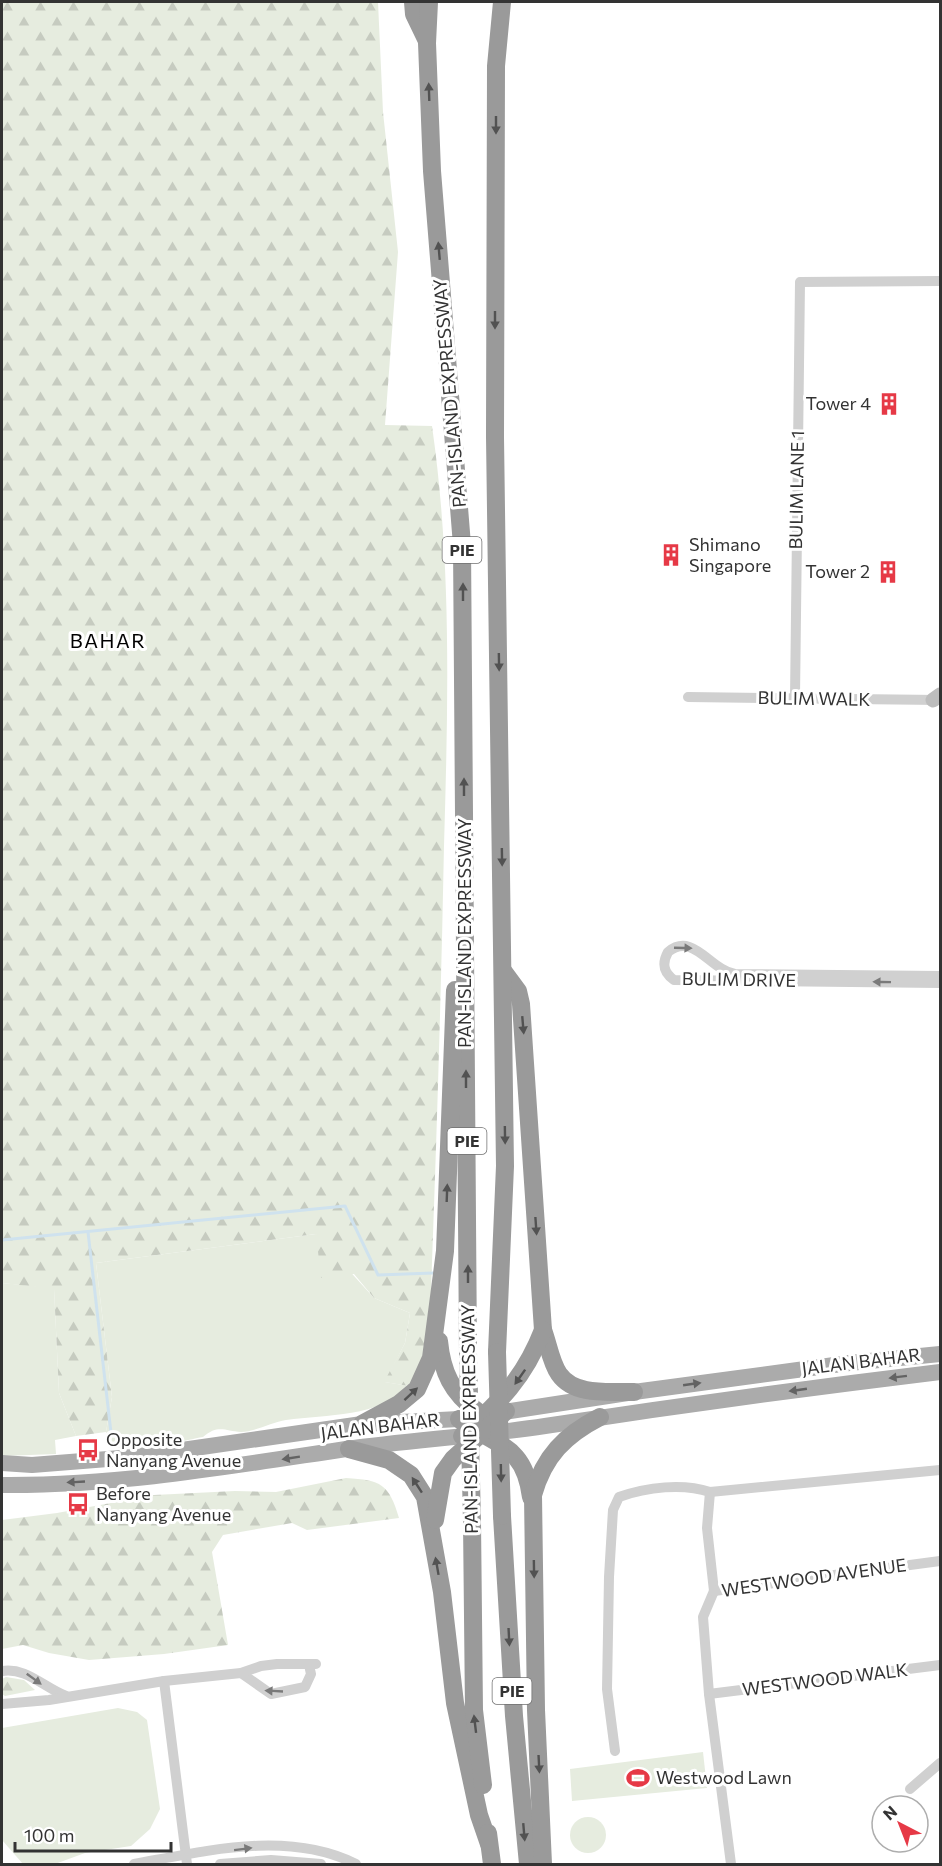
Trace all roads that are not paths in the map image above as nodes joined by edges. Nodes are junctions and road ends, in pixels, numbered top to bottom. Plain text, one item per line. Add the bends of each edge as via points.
1 (413, 2) edge
2 (429, 2) edge
3 (495, 2) edge
4 (502, 2) edge
5 (427, 43) junction
6 (496, 66) junction
7 (940, 281) edge
8 (688, 697) dead end
9 (795, 698) junction
10 (938, 699) edge
11 (465, 930) junction
12 (504, 972) junction
13 (940, 976) edge
14 (940, 983) edge
15 (438, 1325) junction
16 (543, 1330) junction
17 (940, 1354) edge
18 (849, 1363) junction
19 (940, 1372) edge
20 (856, 1382) junction
21 (634, 1392) junction
22 (600, 1417) junction
23 (362, 1424) junction
24 (483, 1425) junction
25 (349, 1449) junction
26 (2, 1463) edge
27 (940, 1470) edge
28 (2, 1485) edge
29 (710, 1492) junction
30 (532, 1511) junction
31 (433, 1540) junction
32 (940, 1561) edge
33 (714, 1591) junction
34 (940, 1665) edge
35 (2, 1671) edge
36 (241, 1673) junction
37 (164, 1681) junction
38 (709, 1694) junction
39 (66, 1696) junction
40 (2, 1704) edge
41 (615, 1751) dead end
42 (940, 1763) edge
43 (910, 1789) dead end
44 (489, 1844) junction
45 (186, 1860) edge
46 (134, 1864) edge
47 (220, 1864) edge
48 (321, 1864) edge
49 (356, 1864) edge
50 (492, 1864) edge
51 (528, 1864) edge
52 (543, 1864) edge
53 (731, 1864) edge

1 - 5 highway
2 - 5 highway, PAN-ISLAND EXPRESSWAY / PIE
3 - 6 highway
4 - 6 highway, PAN-ISLAND EXPRESSWAY / PIE
11 -> 5 highway, PAN-ISLAND EXPRESSWAY / PIE via 462,545 432,171
6 -> 12 highway, PAN-ISLAND EXPRESSWAY / PIE via 495,437
7 - 9 street, BULIM LANE 1 via 800,282
8 - 9 street, BULIM WALK
9 - 10 street, BULIM WALK
15 -> 11 highway via 445,1251 455,988
44 -> 11 highway, PAN-ISLAND EXPRESSWAY / PIE, bridge via 474,1710
12 -> 16 highway via 518,991 521,1004
12 -> 51 highway, PAN-ISLAND EXPRESSWAY / PIE, bridge via 505,1166 497,1352 514,1716
14 -> 13 street, BULIM DRIVE via 674,980 664,967 668,951 685,945 697,949 720,970 735,974
23 -> 15 highway via 417,1389 431,1358
15 - 24 highway via 442,1365 451,1385
16 - 21 highway via 559,1375 574,1386 588,1391
16 -> 24 highway via 531,1362
17 - 18 main road, JALAN BAHAR
18 - 20 main road via 862,1368
21 -> 18 main road, JALAN BAHAR
19 -> 20 main road, JALAN BAHAR
20 -> 22 main road, JALAN BAHAR
21 - 24 main road, JALAN BAHAR
22 - 24 main road, JALAN BAHAR
22 - 30 highway via 578,1429 553,1451 538,1477
23 - 24 main road, JALAN BAHAR
23 - 26 main road, JALAN BAHAR via 133,1457 33,1465
24 - 25 main road, JALAN BAHAR
24 - 30 highway via 522,1464 528,1477
24 - 31 highway via 443,1473
25 -> 28 main road, JALAN BAHAR via 135,1479
31 -> 25 highway via 425,1497 411,1475 389,1460
27 - 29 street
29 - 33 street via 707,1528
29 - 41 street via 675,1487 626,1494 615,1501 607,1646 607,1689
30 -> 52 highway
44 -> 31 highway via 455,1703
32 - 33 street, WESTWOOD AVENUE
33 - 38 street, WESTWOOD AVENUE via 703,1617
34 - 38 street, WESTWOOD WALK
35 -> 39 street via 23,1671 47,1689
36 -> 36 street via 277,1664 313,1669 305,1687 271,1694
36 - 37 street
37 - 39 street
37 - 45 street
38 - 53 street, WESTWOOD AVENUE
39 - 40 street
42 - 43 street
44 - 50 highway, PAN-ISLAND EXPRESSWAY / PIE
45 - 46 street
45 -> 49 street via 271,1845 338,1855
47 - 48 street via 271,1860

